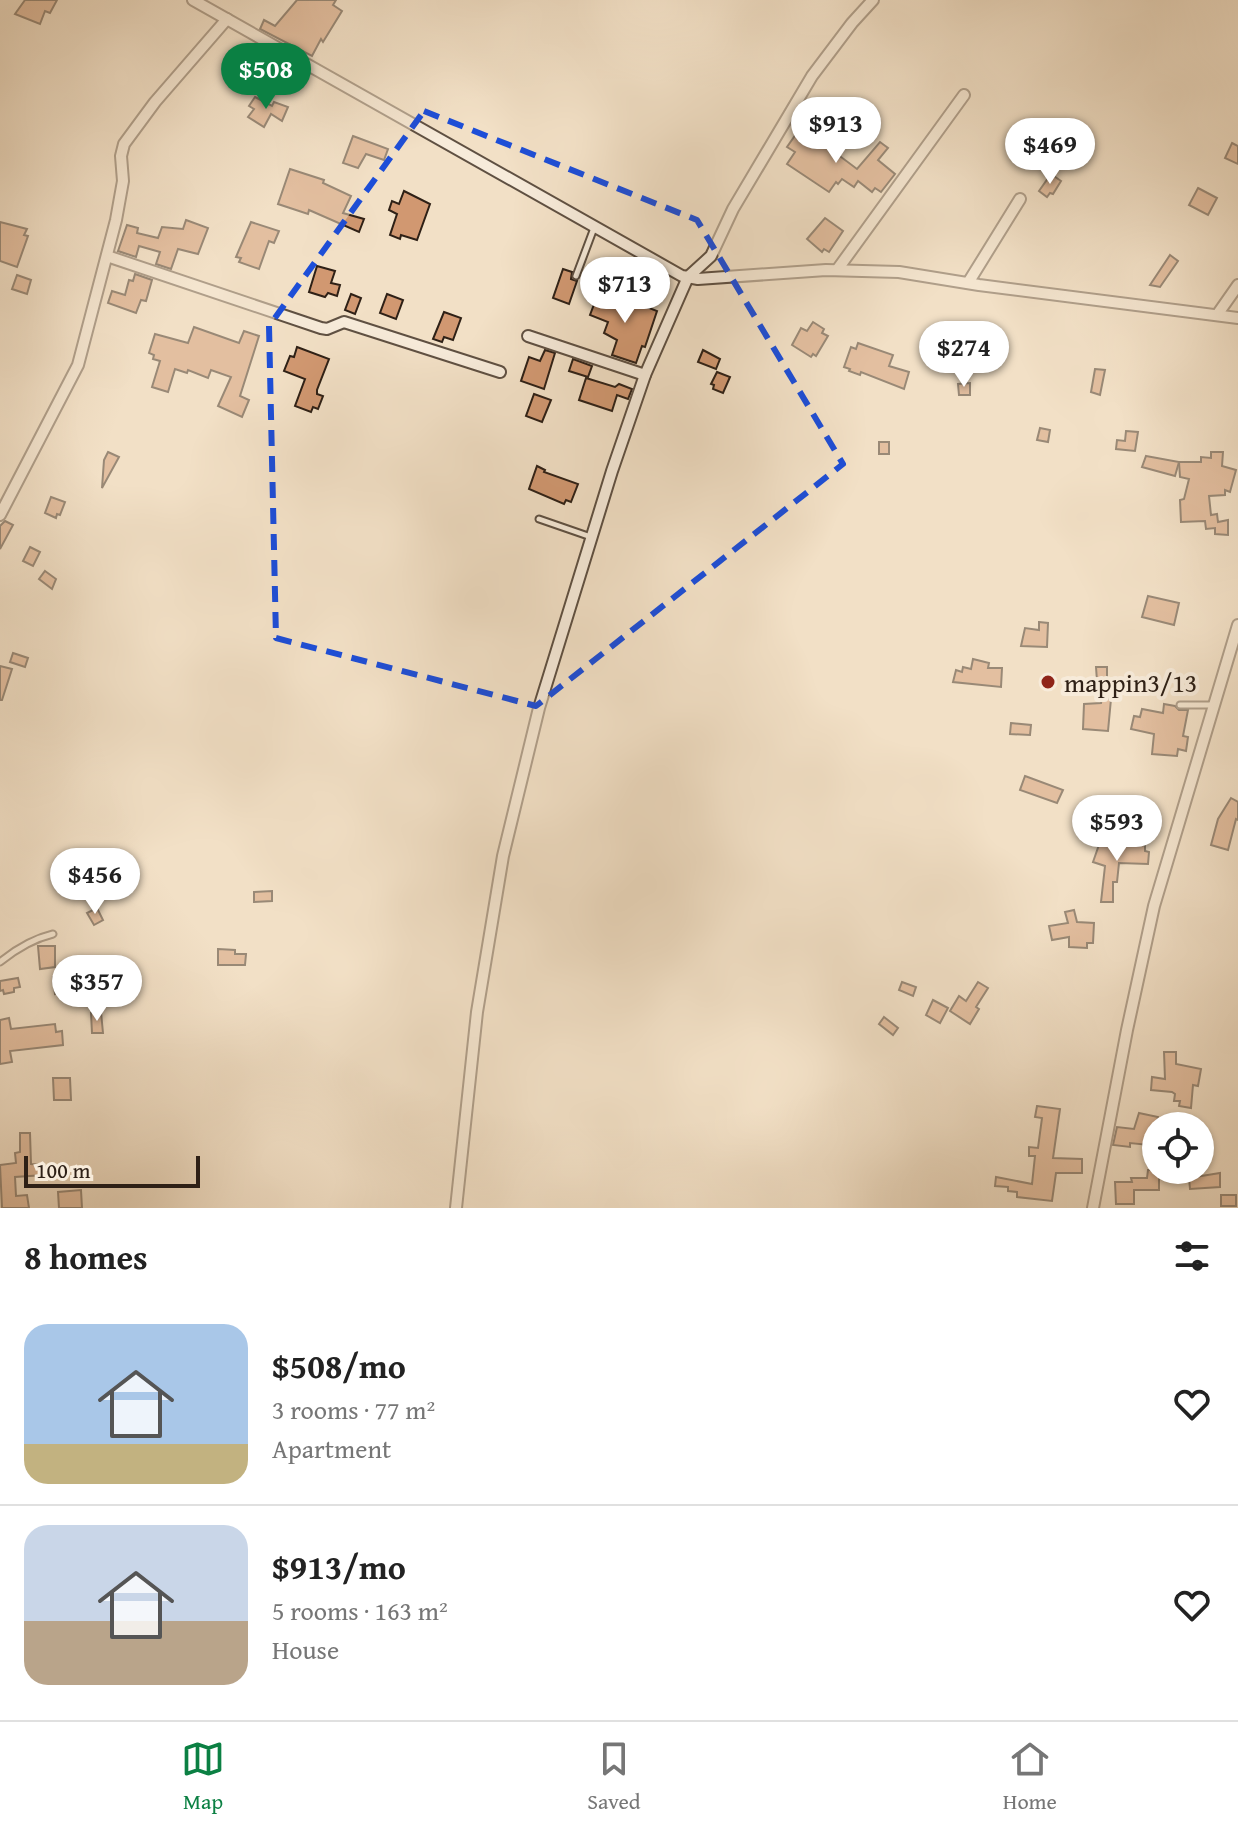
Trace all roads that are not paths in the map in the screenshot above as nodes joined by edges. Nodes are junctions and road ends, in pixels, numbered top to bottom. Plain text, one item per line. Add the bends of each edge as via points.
1 (193, 0) edge
2 (873, 0) edge
3 (227, 19) junction
4 (964, 95) dead end
5 (1020, 199) dead end
6 (594, 228) junction
7 (107, 256) junction
8 (837, 270) junction
9 (576, 276) dead end
10 (688, 277) junction
11 (968, 283) junction
12 (1238, 285) edge
13 (1217, 315) junction
14 (1238, 318) edge
15 (528, 336) dead end
16 (500, 372) dead end
17 (645, 375) junction
18 (0, 515) edge
19 (539, 519) dead end
20 (592, 537) junction
21 (1238, 625) edge
22 (1180, 705) dead end
23 (1214, 705) junction
24 (53, 934) dead end
25 (0, 962) edge
26 (456, 1208) edge
27 (1093, 1208) edge

1 - 3 street
2 - 10 street via 812,76 711,256
3 - 6 street
3 - 7 street via 124,144 123,181
4 - 8 street
5 - 11 street
6 - 9 lane
6 - 10 street
7 - 16 street via 321,328 344,322
7 - 18 street via 78,365
8 - 10 street
8 - 11 street via 899,272
10 - 17 street
11 - 13 street
12 - 13 street
13 - 14 street
15 - 17 street
17 - 20 street
19 - 20 lane
20 - 26 street via 539,708 503,856 477,1012
21 - 23 street
22 - 23 lane
23 - 27 street via 1154,906
24 - 25 lane via 15,949

